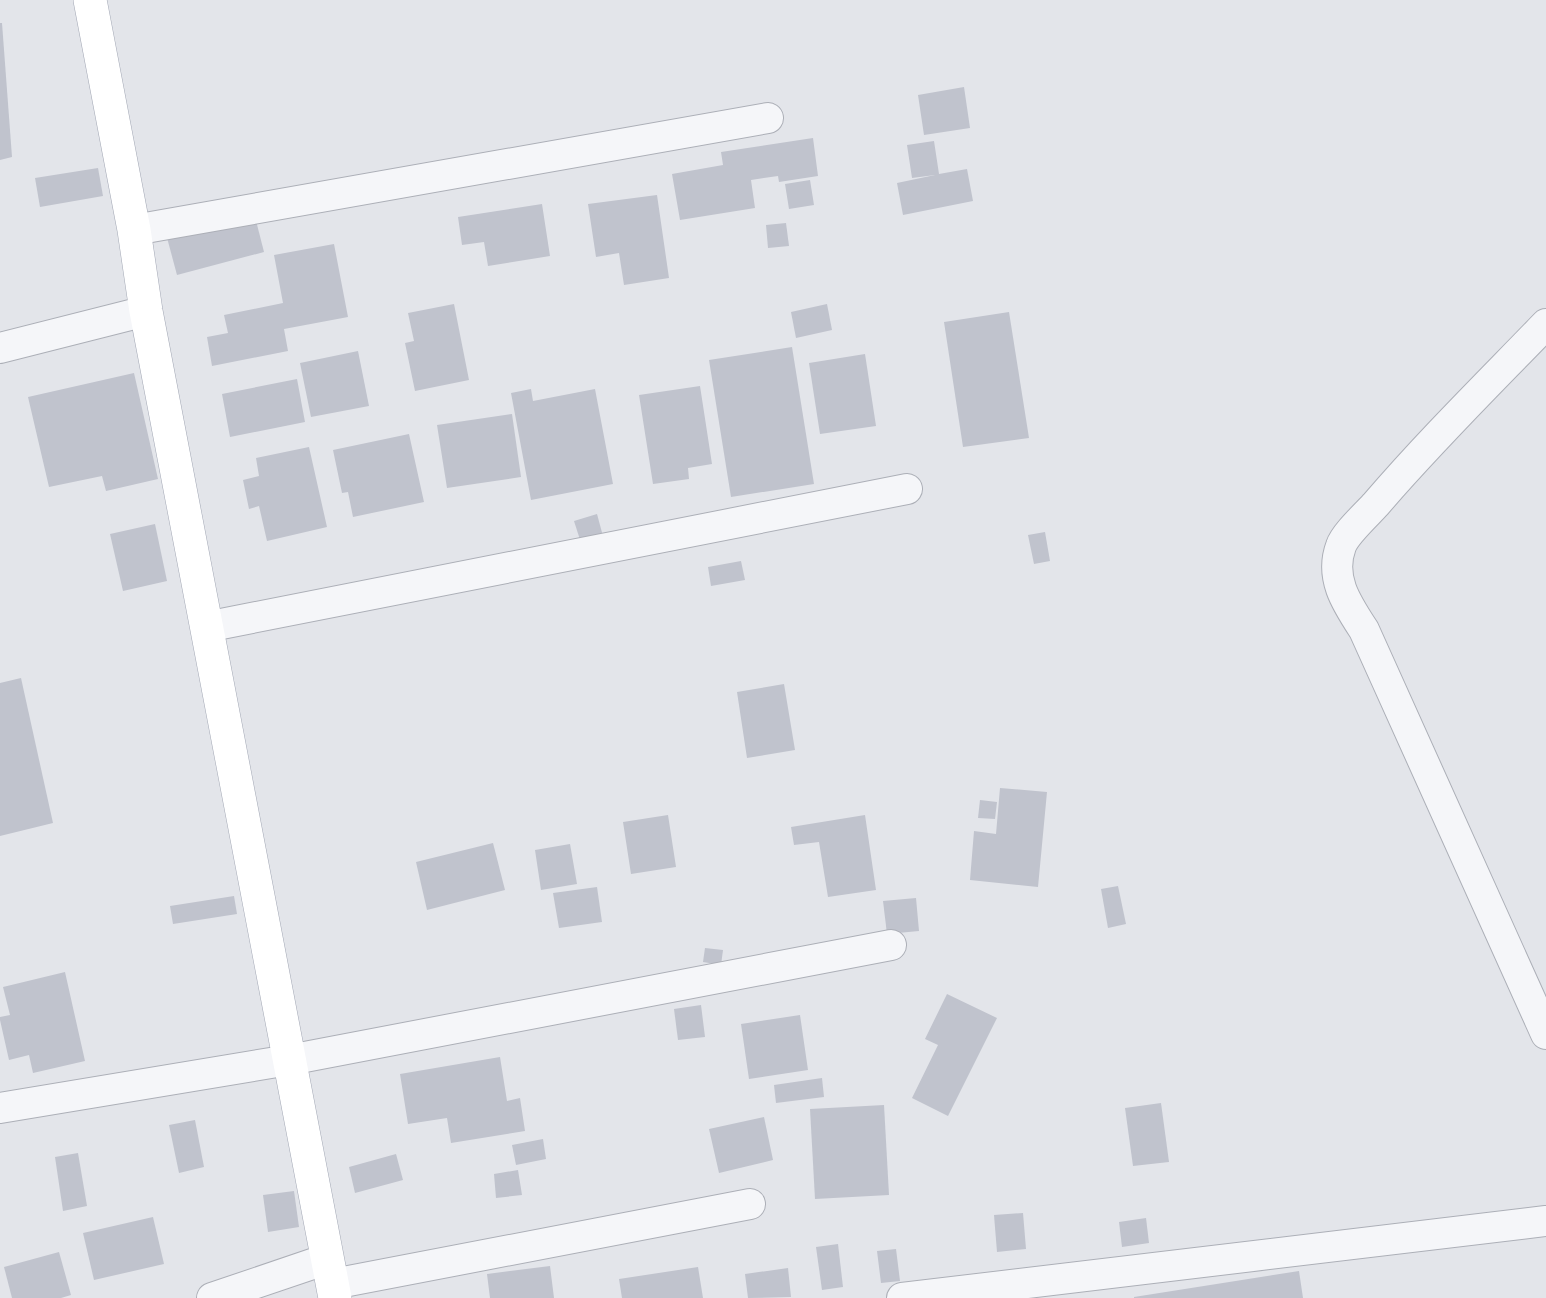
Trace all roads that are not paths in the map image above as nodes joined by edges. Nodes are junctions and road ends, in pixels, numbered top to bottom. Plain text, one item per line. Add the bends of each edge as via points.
1 (90, 0) edge
2 (768, 118) dead end
3 (134, 230) junction
4 (146, 311) junction
5 (1546, 324) edge
6 (0, 348) edge
7 (907, 489) dead end
8 (206, 627) junction
9 (891, 945) dead end
10 (1546, 1034) edge
11 (289, 1060) junction
12 (0, 1108) edge
13 (750, 1204) dead end
14 (1546, 1221) edge
15 (332, 1280) edge
16 (212, 1298) edge
17 (902, 1298) edge

1 - 3 main road
2 - 3 street
3 - 4 main road
4 - 6 street
4 - 8 main road
5 - 10 street via 1406,469 1341,544 1337,562 1344,600 1364,630
7 - 8 street
8 - 11 main road
9 - 11 street
11 - 12 street
11 - 15 main road
13 - 15 street
14 - 17 street
15 - 16 street

